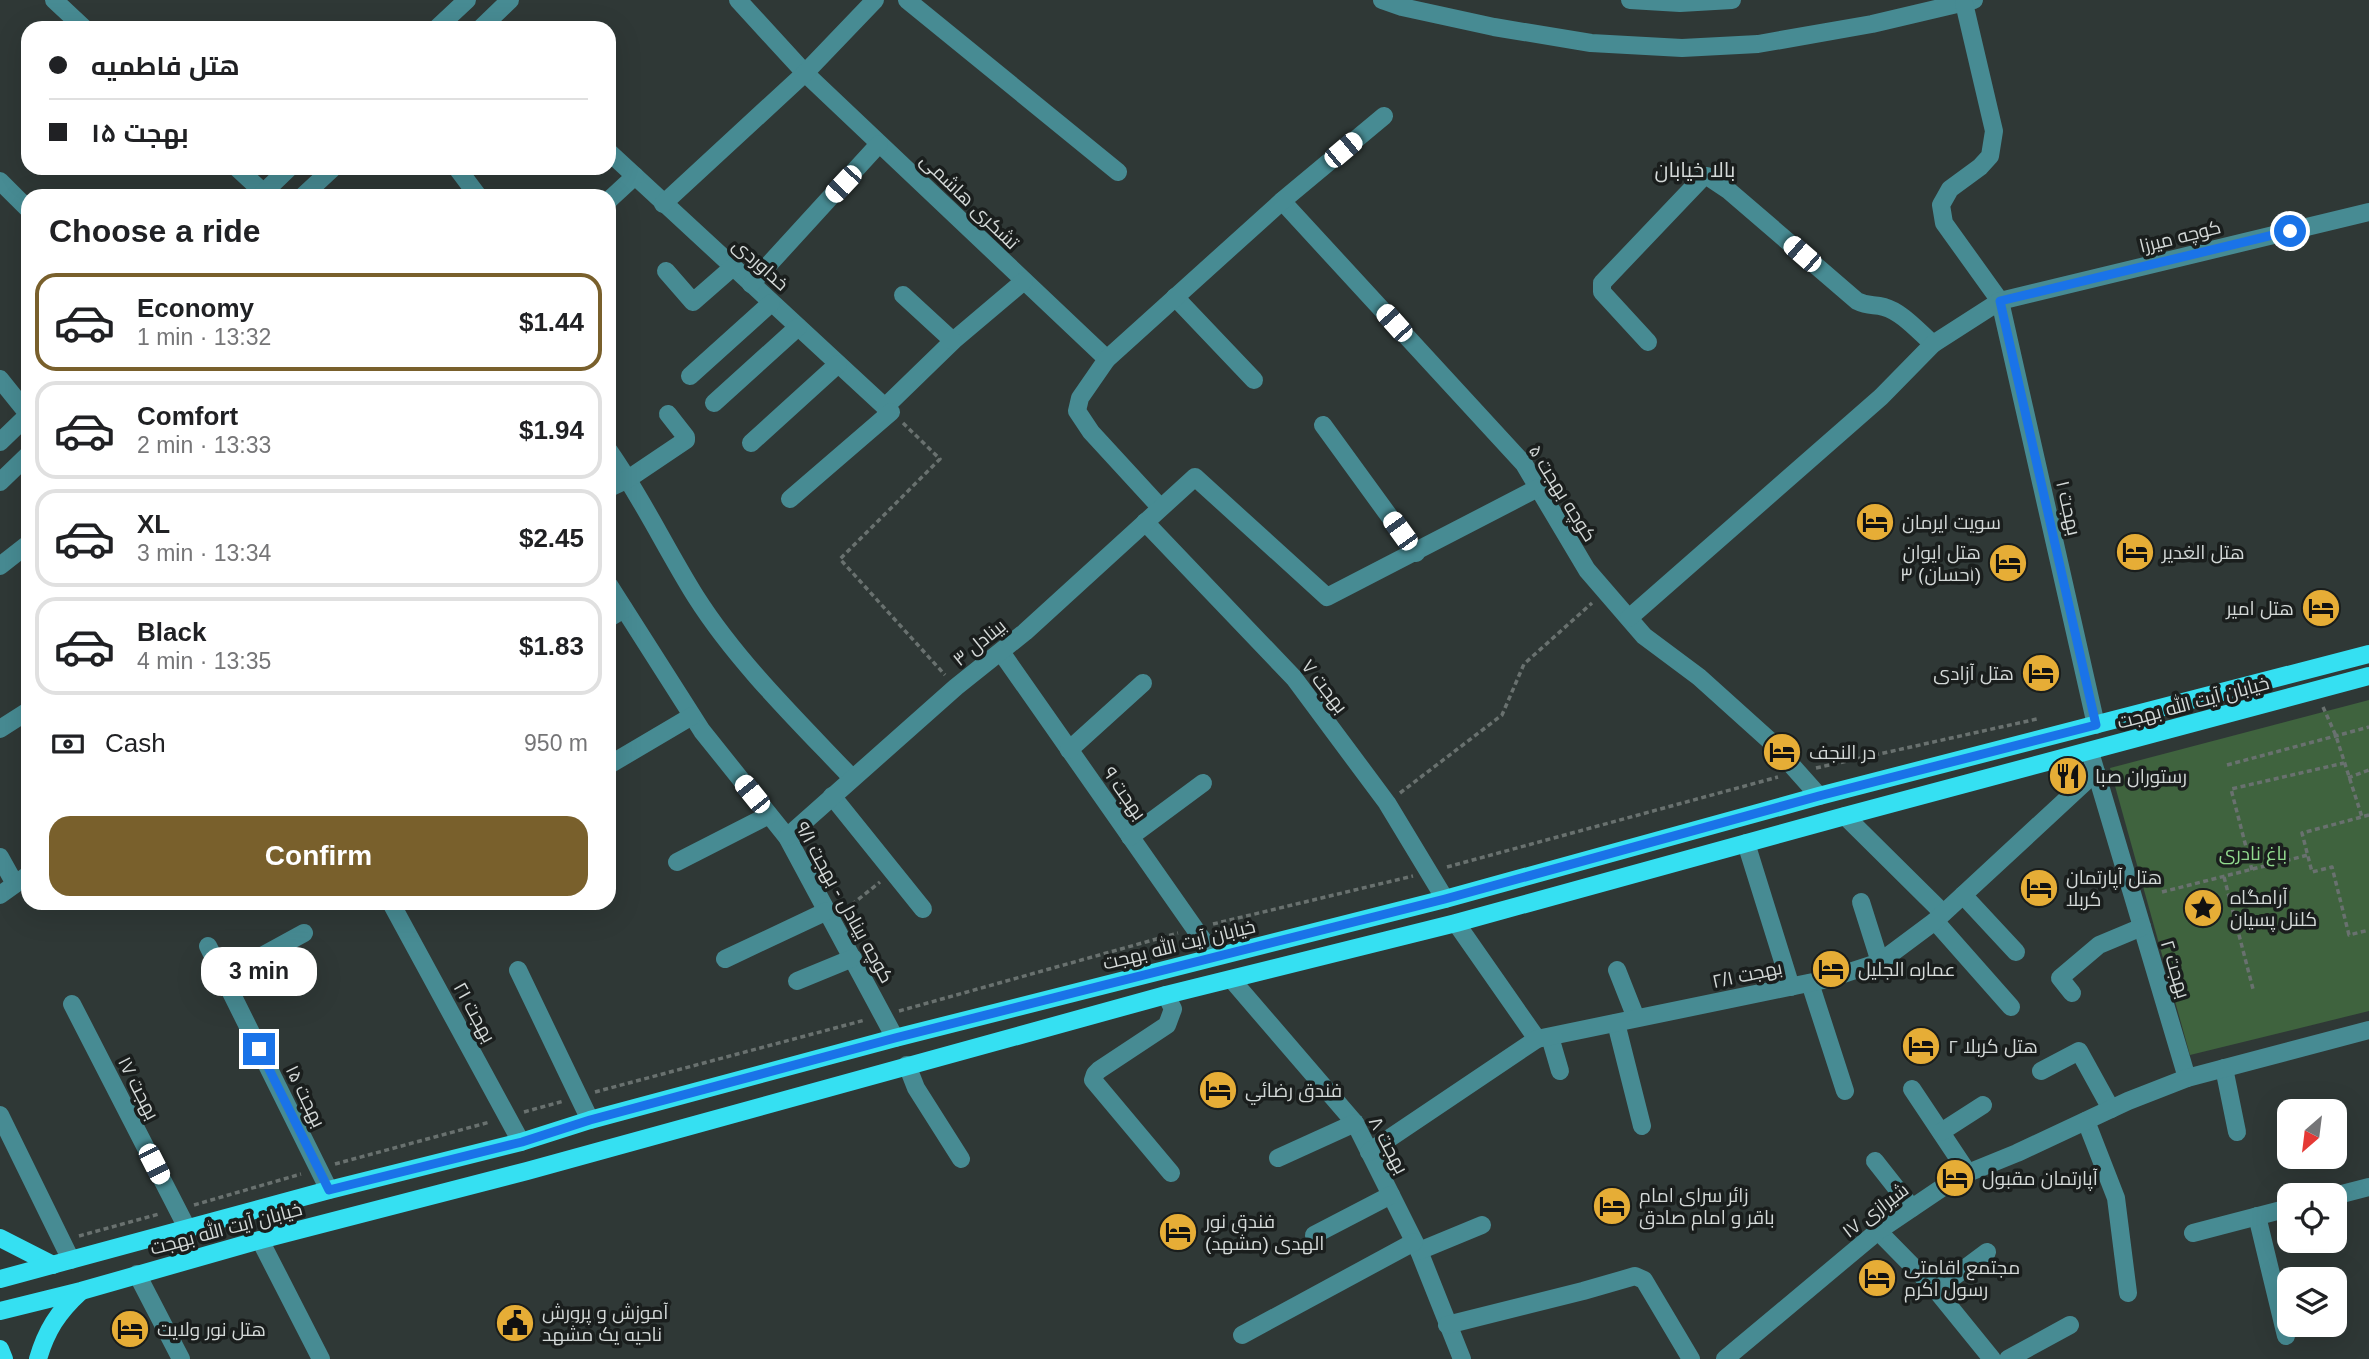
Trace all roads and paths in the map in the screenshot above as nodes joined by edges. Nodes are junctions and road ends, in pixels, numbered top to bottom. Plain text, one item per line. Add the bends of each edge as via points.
1 (54, 0) edge
2 (467, 0) edge
3 (510, 0) edge
4 (738, 0) edge
5 (875, 0) edge
6 (908, 0) edge
7 (1382, 0) edge
8 (1630, 0) edge
9 (1732, 0) edge
10 (1970, 2) edge
11 (76, 21) edge
12 (444, 21) edge
13 (488, 21) edge
14 (805, 73) junction
15 (1384, 116) dead end
16 (880, 144) junction
17 (616, 158) edge
18 (1118, 172) dead end
19 (243, 175) edge
20 (281, 175) edge
21 (326, 175) edge
22 (635, 176) junction
23 (0, 181) edge
24 (256, 189) edge
25 (266, 189) edge
26 (310, 189) edge
27 (616, 194) edge
28 (1282, 201) junction
29 (21, 202) edge
30 (663, 204) junction
31 (2369, 212) edge
32 (733, 267) junction
33 (667, 271) dead end
34 (1024, 281) junction
35 (751, 284) junction
36 (903, 295) dead end
37 (1175, 298) junction
38 (2000, 301) junction
39 (771, 303) junction
40 (798, 327) junction
41 (953, 341) junction
42 (1648, 342) dead end
43 (1933, 344) junction
44 (1107, 359) junction
45 (838, 364) junction
46 (691, 376) dead end
47 (0, 379) edge
48 (1254, 380) dead end
49 (714, 404) dead end
50 (21, 406) edge
51 (888, 410) junction
52 (668, 414) dead end
53 (21, 422) edge
54 (1322, 425) dead end
55 (0, 442) edge
56 (751, 443) dead end
57 (616, 461) edge
58 (21, 462) edge
59 (628, 479) junction
60 (0, 482) edge
61 (616, 485) edge
62 (1538, 488) junction
63 (790, 499) dead end
64 (1160, 506) junction
65 (1144, 522) junction
66 (21, 550) edge
67 (1416, 553) junction
68 (0, 566) edge
69 (1606, 592) junction
70 (617, 613) edge
71 (1629, 618) junction
72 (1001, 652) junction
73 (2369, 654) edge
74 (2369, 676) edge
75 (1143, 683) dead end
76 (956, 687) junction
77 (2318, 690) junction
78 (21, 715) edge
79 (692, 716) junction
80 (2038, 719) dead end
81 (2096, 725) junction
82 (2369, 727) edge
83 (0, 729) edge
84 (2336, 736) junction
85 (1069, 750) junction
86 (2090, 752) junction
87 (616, 761) edge
88 (2344, 763) junction
89 (2227, 765) dead end
90 (2369, 770) edge
91 (1798, 772) junction
92 (2096, 772) junction
93 (852, 778) junction
94 (2348, 778) junction
95 (1203, 783) dead end
96 (832, 796) junction
97 (1819, 796) junction
98 (1387, 803) junction
99 (769, 815) junction
100 (2369, 815) edge
101 (1845, 816) junction
102 (2362, 817) junction
103 (786, 837) junction
104 (1130, 837) junction
105 (1746, 843) junction
106 (2308, 855) junction
107 (0, 857) edge
108 (677, 862) dead end
109 (2252, 870) junction
110 (892, 871) junction
111 (1429, 872) junction
112 (2224, 877) junction
113 (21, 879) edge
114 (21, 881) edge
115 (2162, 892) dead end
116 (0, 895) edge
117 (1963, 895) junction
118 (1445, 899) junction
119 (1861, 902) dead end
120 (923, 909) dead end
121 (395, 910) edge
122 (830, 916) junction
123 (1939, 917) junction
124 (1456, 923) junction
125 (2142, 927) junction
126 (1195, 928) junction
127 (2369, 930) edge
128 (304, 933) dead end
129 (208, 946) dead end
130 (2016, 952) dead end
131 (1214, 956) junction
132 (853, 958) junction
133 (725, 960) dead end
134 (1880, 962) junction
135 (518, 970) dead end
136 (1617, 970) dead end
137 (223, 977) junction
138 (1232, 979) junction
139 (797, 981) dead end
140 (1810, 983) junction
141 (1791, 987) junction
142 (2253, 989) dead end
143 (2072, 993) dead end
144 (1166, 995) junction
145 (72, 1004) dead end
146 (2011, 1007) dead end
147 (883, 1015) junction
148 (1636, 1018) junction
149 (1616, 1023) junction
150 (2369, 1030) edge
151 (895, 1038) junction
152 (1543, 1038) junction
153 (907, 1065) junction
154 (2224, 1068) junction
155 (1560, 1071) dead end
156 (2041, 1071) dead end
157 (2187, 1078) junction
158 (1912, 1089) dead end
159 (1845, 1091) dead end
160 (579, 1096) junction
161 (1983, 1105) dead end
162 (2111, 1109) junction
163 (0, 1115) edge
164 (508, 1117) junction
165 (590, 1120) junction
166 (2086, 1121) junction
167 (1355, 1123) junction
168 (1642, 1126) dead end
169 (1941, 1132) junction
170 (2237, 1132) dead end
171 (522, 1142) junction
172 (1369, 1152) junction
173 (1278, 1158) dead end
174 (961, 1159) dead end
175 (1875, 1161) dead end
176 (318, 1169) junction
177 (1968, 1172) junction
178 (1171, 1173) dead end
179 (2369, 1187) edge
180 (329, 1190) junction
181 (2347, 1193) edge
182 (1391, 1195) junction
183 (178, 1209) junction
184 (1912, 1209) junction
185 (2277, 1211) edge
186 (2257, 1216) junction
187 (1482, 1226) dead end
188 (187, 1228) junction
189 (1878, 1231) junction
190 (2193, 1233) dead end
191 (1314, 1235) dead end
192 (0, 1238) edge
193 (260, 1240) junction
194 (62, 1241) junction
195 (1416, 1247) junction
196 (1987, 1252) dead end
197 (71, 1260) junction
198 (53, 1265) junction
199 (137, 1274) junction
200 (0, 1279) edge
201 (1936, 1290) junction
202 (81, 1291) junction
203 (2128, 1293) dead end
204 (2277, 1299) edge
205 (0, 1311) edge
206 (1447, 1325) junction
207 (2070, 1325) dead end
208 (1242, 1335) dead end
209 (0, 1349) edge
210 (4, 1359) edge
211 (38, 1359) edge
212 (181, 1359) edge
213 (321, 1359) edge
214 (1462, 1359) edge
215 (1691, 1359) edge
216 (1725, 1359) edge
217 (1992, 1359) edge
218 (2008, 1359) edge

1 - 11 street
2 - 12 street
3 - 13 street
4 - 14 street, تشکری هاشمی
5 - 14 street
6 - 18 street
7 - 10 street via 1494,27 1591,43 1682,48 1758,44
8 - 9 street
10 - 38 street via 1994,131 1990,156 1950,188 1941,205 1944,223
14 - 16 street, تشکری هاشمی
14 - 30 street
15 - 28 street
16 - 34 street, تشکری هاشمی
16 - 35 street
17 - 22 street, خداوردی
19 - 24 street
20 - 25 street
21 - 26 street
22 - 27 street
22 - 30 street, خداوردی
23 - 29 street
28 - 37 street
28 - 62 street, کوچه بهجت ۵ via 1524,464
30 - 32 street, خداوردی
31 - 38 street, کوچه میرزا
32 - 33 street via 693,302
32 - 35 street, خداوردی
34 - 41 street
34 - 44 street, تشکری هاشمی
35 - 39 street, خداوردی
36 - 41 street
37 - 44 street
37 - 48 street
38 - 43 street, کوچه میرزا
38 - 81 street, بهجت ۱
39 - 40 street, خداوردی
39 - 46 street
40 - 45 street, خداوردی
40 - 49 street
41 - 51 street
42 - 43 street via 1602,292 1602,283 1707,176 1857,301 1897,313
43 - 71 street, کوچه میرزا via 1881,397
44 - 64 street via 1080,398 1077,411
45 - 51 street, خداوردی
45 - 56 street
47 - 50 street
51 - 63 street
51 - 76 path via 940,459 840,559
52 - 59 street via 686,440
53 - 55 street
54 - 67 street
57 - 59 street
58 - 60 street
59 - 61 street
59 - 93 street via 697,599 760,681
62 - 67 street
62 - 69 street, کوچه بهجت ۵ via 1587,570
64 - 65 street, بینادل ۳
64 - 67 street, بینادل ۳ via 1195,477 1327,597
65 - 72 street, بینادل ۳
65 - 98 street, بهجت ۷ via 1294,678
66 - 68 street
69 - 71 street, کوچه بهجت ۵
69 - 98 path via 1524,664 1502,715
70 - 79 street, کوچه بینادل - بهجت ۹/۱
71 - 91 street, کوچه بهجت ۵ via 1644,636 1699,677 1769,740
72 - 76 street, بینادل ۳
72 - 85 street, بهجت ۹
73 - 81 main road, خیابان آیت الله بهجت
74 - 77 main road, خیابان آیت الله بهجت
75 - 85 street
76 - 93 street, بینادل ۳
77 - 84 path
77 - 86 main road, خیابان آیت الله بهجت
78 - 83 street
79 - 87 street
79 - 99 street, کوچه بینادل - بهجت ۹/۱
80 - 91 path
81 - 97 main road, خیابان آیت الله بهجت
82 - 84 path
84 - 88 path
84 - 89 path
85 - 104 street, بهجت ۹
86 - 92 street, بهجت ۲
86 - 101 main road, خیابان آیت الله بهجت
88 - 94 path
88 - 109 path via 2231,789
90 - 94 path
91 - 97 street, کوچه بهجت ۵
91 - 111 path
92 - 117 street, بهجت ۲/۱
92 - 125 street, بهجت ۲
93 - 96 street, بینادل ۳
94 - 102 path
95 - 104 street
96 - 103 street, بینادل ۳
96 - 110 street
97 - 118 main road, خیابان آیت الله بهجت
98 - 111 street, بهجت ۷
99 - 103 street, کوچه بینادل - بهجت ۹/۱
99 - 108 street
100 - 102 path
101 - 105 main road, خیابان آیت الله بهجت
101 - 123 street
102 - 106 path via 2302,833
103 - 122 street, کوچه بینادل - بهجت ۹/۱
104 - 126 street, بهجت ۹
105 - 124 main road, خیابان آیت الله بهجت
105 - 141 street
106 - 109 path
106 - 127 path via 2312,872 2332,867 2349,935
107 - 113 street
109 - 112 path
110 - 120 street
110 - 122 path
111 - 118 street, بهجت ۷
111 - 126 path
112 - 115 path
112 - 142 path
114 - 116 street
117 - 123 street, بهجت ۲/۱
117 - 130 street
118 - 131 main road, خیابان آیت الله بهجت
119 - 134 street
121 - 164 street, بهجت ۲۱
122 - 132 street, کوچه بینادل - بهجت ۹/۱
122 - 133 street
123 - 134 street, بهجت ۲/۱
123 - 146 street
124 - 138 main road, خیابان آیت الله بهجت
124 - 152 street
125 - 143 street via 2099,945 2060,978
125 - 157 street, بهجت ۲
126 - 131 street, بهجت ۹
126 - 147 path
128 - 137 street
129 - 137 street, بهجت ۱۵
131 - 151 main road, خیابان آیت الله بهجت
132 - 139 street
132 - 147 street, کوچه بینادل - بهجت ۹/۱
134 - 140 street, بهجت ۲/۱
135 - 160 street
136 - 148 street
137 - 176 street, بهجت ۱۵
138 - 144 main road, خیابان آیت الله بهجت
138 - 167 street, بهجت ۸
140 - 141 street, بهجت ۲/۱
140 - 159 street
141 - 148 street, بهجت ۲/۱
144 - 153 main road, خیابان آیت الله بهجت
144 - 178 street via 1172,1009 1167,1025 1099,1070 1093,1080
145 - 183 street, بهجت ۱۷
147 - 151 street, کوچه بینادل - بهجت ۹/۱
147 - 160 path
148 - 149 street, بهجت ۲/۱
149 - 152 street, بهجت ۲/۱
149 - 168 street
150 - 154 street, شیرازی ۱۷
151 - 165 main road, خیابان آیت الله بهجت
152 - 155 street
152 - 172 street, بهجت ۲/۱
153 - 174 street via 916,1088
153 - 193 main road, خیابان آیت الله بهجت
154 - 157 street, شیرازی ۱۷
154 - 170 street
156 - 162 street via 2079,1051
157 - 162 street, شیرازی ۱۷
158 - 169 street
160 - 164 path
160 - 165 street
161 - 169 street
162 - 166 street, شیرازی ۱۷
163 - 194 street
164 - 171 street, بهجت ۲۱
164 - 176 path
165 - 171 main road, خیابان آیت الله بهجت
166 - 177 street, شیرازی ۱۷
166 - 203 street via 2116,1198
167 - 172 street, بهجت ۸
167 - 173 street
169 - 177 street
171 - 180 main road, خیابان آیت الله بهجت
172 - 182 street, بهجت ۸
175 - 184 street
176 - 180 street, بهجت ۱۵
176 - 183 path
177 - 184 street, شیرازی ۱۷
179 - 181 street
180 - 188 main road, خیابان آیت الله بهجت
182 - 191 street
182 - 195 street, بهجت ۸
183 - 188 street, بهجت ۱۷
183 - 194 path
184 - 189 street, شیرازی ۱۷
185 - 186 street
186 - 190 street
186 - 204 street
187 - 195 street
188 - 197 main road, خیابان آیت الله بهجت
189 - 201 street
189 - 216 street, شیرازی ۱۷
192 - 198 main road
193 - 199 main road, خیابان آیت الله بهجت
193 - 213 street
194 - 197 street
195 - 206 street, بهجت ۸
195 - 208 street
196 - 201 street
197 - 198 main road, خیابان آیت الله بهجت
198 - 200 main road, خیابان آیت الله بهجت
199 - 202 main road, خیابان آیت الله بهجت
199 - 212 street
201 - 217 street
202 - 205 main road, خیابان آیت الله بهجت
202 - 211 main road via 53,1321
206 - 214 street, بهجت ۸
206 - 215 street via 1635,1276 1644,1280
207 - 218 street
209 - 210 main road

